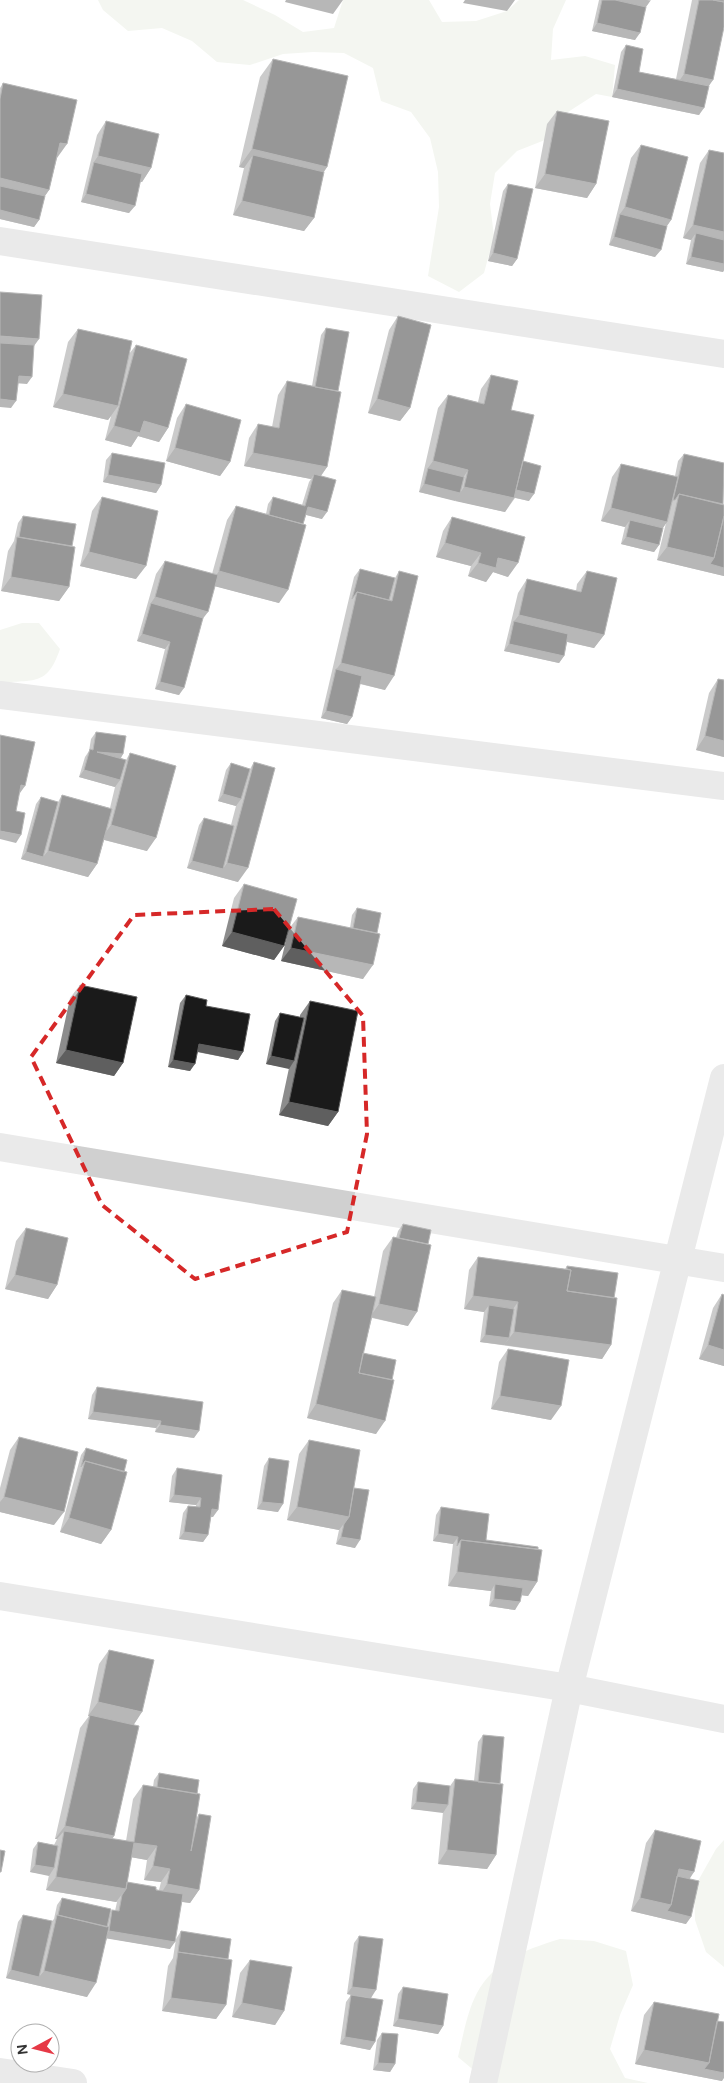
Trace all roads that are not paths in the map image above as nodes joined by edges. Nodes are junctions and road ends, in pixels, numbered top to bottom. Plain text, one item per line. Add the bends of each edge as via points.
1 (0, 241) edge
2 (724, 354) edge
3 (0, 695) edge
4 (724, 786) edge
5 (724, 1078) edge
6 (0, 1147) edge
7 (679, 1260) junction
8 (724, 1268) edge
9 (0, 1596) edge
10 (569, 1688) junction
11 (724, 1719) edge
12 (0, 2072) edge
13 (73, 2083) edge
14 (483, 2083) edge

1 - 2 street
3 - 4 street
5 - 7 street
6 - 7 street
7 - 8 street
7 - 10 street
9 - 10 street
10 - 11 street
10 - 14 street
12 - 13 street

